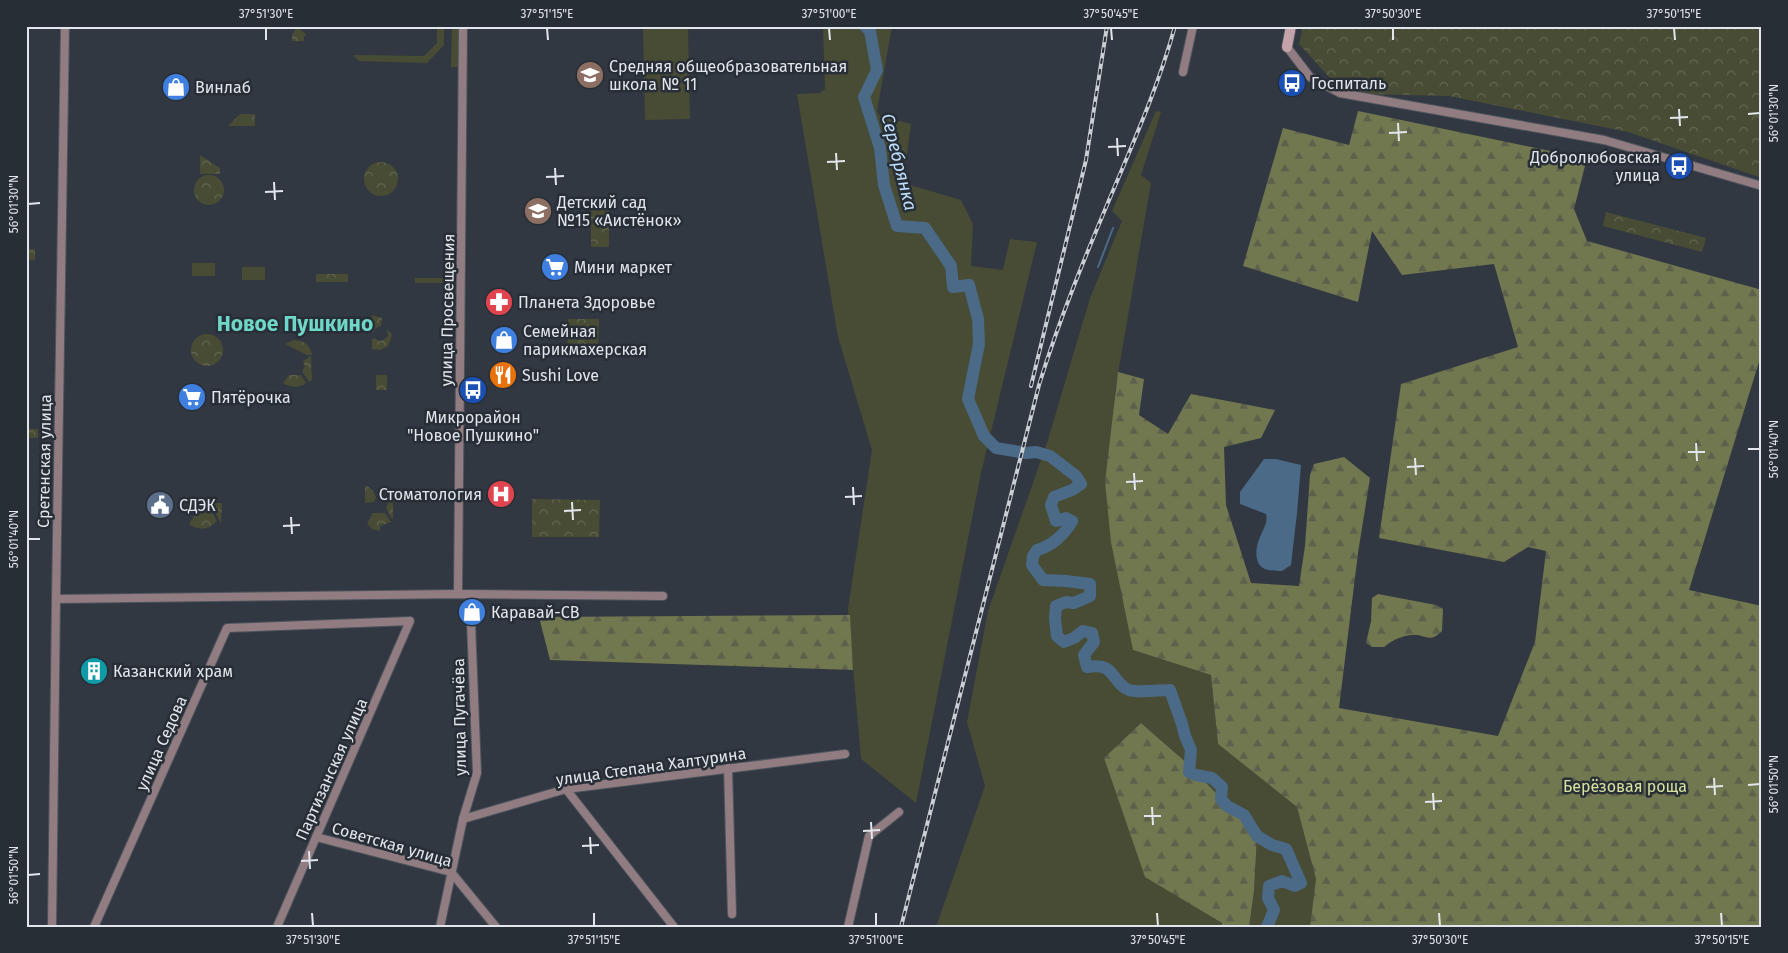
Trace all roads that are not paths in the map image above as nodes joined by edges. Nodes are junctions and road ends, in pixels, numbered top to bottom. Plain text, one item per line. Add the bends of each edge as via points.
1 (65, 26) edge
2 (464, 26) edge
3 (1193, 26) edge
4 (1291, 26) edge
5 (1287, 47) joint
6 (1183, 72) dead end
7 (1762, 186) edge
8 (458, 594) junction
9 (663, 596) dead end
10 (56, 599) junction
11 (410, 621) joint
12 (471, 622) dead end
13 (845, 754) dead end
14 (728, 768) junction
15 (566, 789) junction
16 (899, 812) dead end
17 (463, 819) junction
18 (316, 837) junction
19 (451, 872) junction
20 (732, 914) dead end
21 (52, 927) edge
22 (94, 927) edge
23 (277, 927) edge
24 (440, 927) edge
25 (496, 927) edge
26 (674, 927) edge
27 (848, 927) edge

1 - 10 street, Сретенская улица
2 - 8 street, улица Просвещения
3 - 6 street
4 - 5 street
5 - 7 street via 1310,77 1340,93 1604,140
8 - 9 street
8 - 10 street
10 - 21 street, Сретенская улица
11 - 18 street, Партизанская улица
11 - 22 street, улица Седова via 227,628
12 - 17 street, улица Пугачёва via 477,773
13 - 14 street, улица Степана Халтурина
14 - 15 street, улица Степана Халтурина
14 - 20 street
15 - 17 street, улица Степана Халтурина
15 - 26 street
16 - 27 street via 869,836
17 - 19 street, улица Пугачёва
18 - 19 street, Советская улица
18 - 23 street, Партизанская улица
19 - 24 street, улица Пугачёва
19 - 25 street, Советская улица

